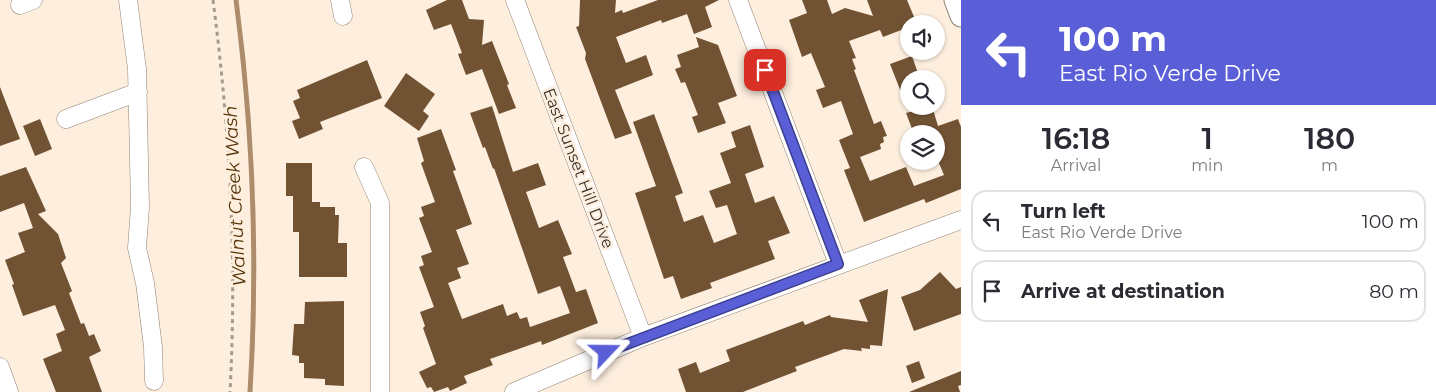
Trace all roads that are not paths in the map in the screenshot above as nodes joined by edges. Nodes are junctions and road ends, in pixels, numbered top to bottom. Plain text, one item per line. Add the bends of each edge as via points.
1 (128, 0) edge
2 (515, 0) edge
3 (738, 0) edge
4 (955, 0) edge
5 (961, 16) edge
6 (138, 92) junction
7 (66, 119) dead end
8 (364, 167) dead end
9 (961, 220) edge
10 (838, 264) junction
11 (643, 337) junction
12 (0, 367) edge
13 (154, 381) dead end
14 (9, 392) edge
15 (380, 392) edge
16 (514, 392) edge

1 - 6 street
2 - 11 street, East Sunset Hill Drive
3 - 10 street
4 - 5 street
6 - 7 street
6 - 13 street via 140,206 137,248 149,310
8 - 15 street via 380,203
9 - 10 street
10 - 11 street
11 - 16 street
12 - 14 street

